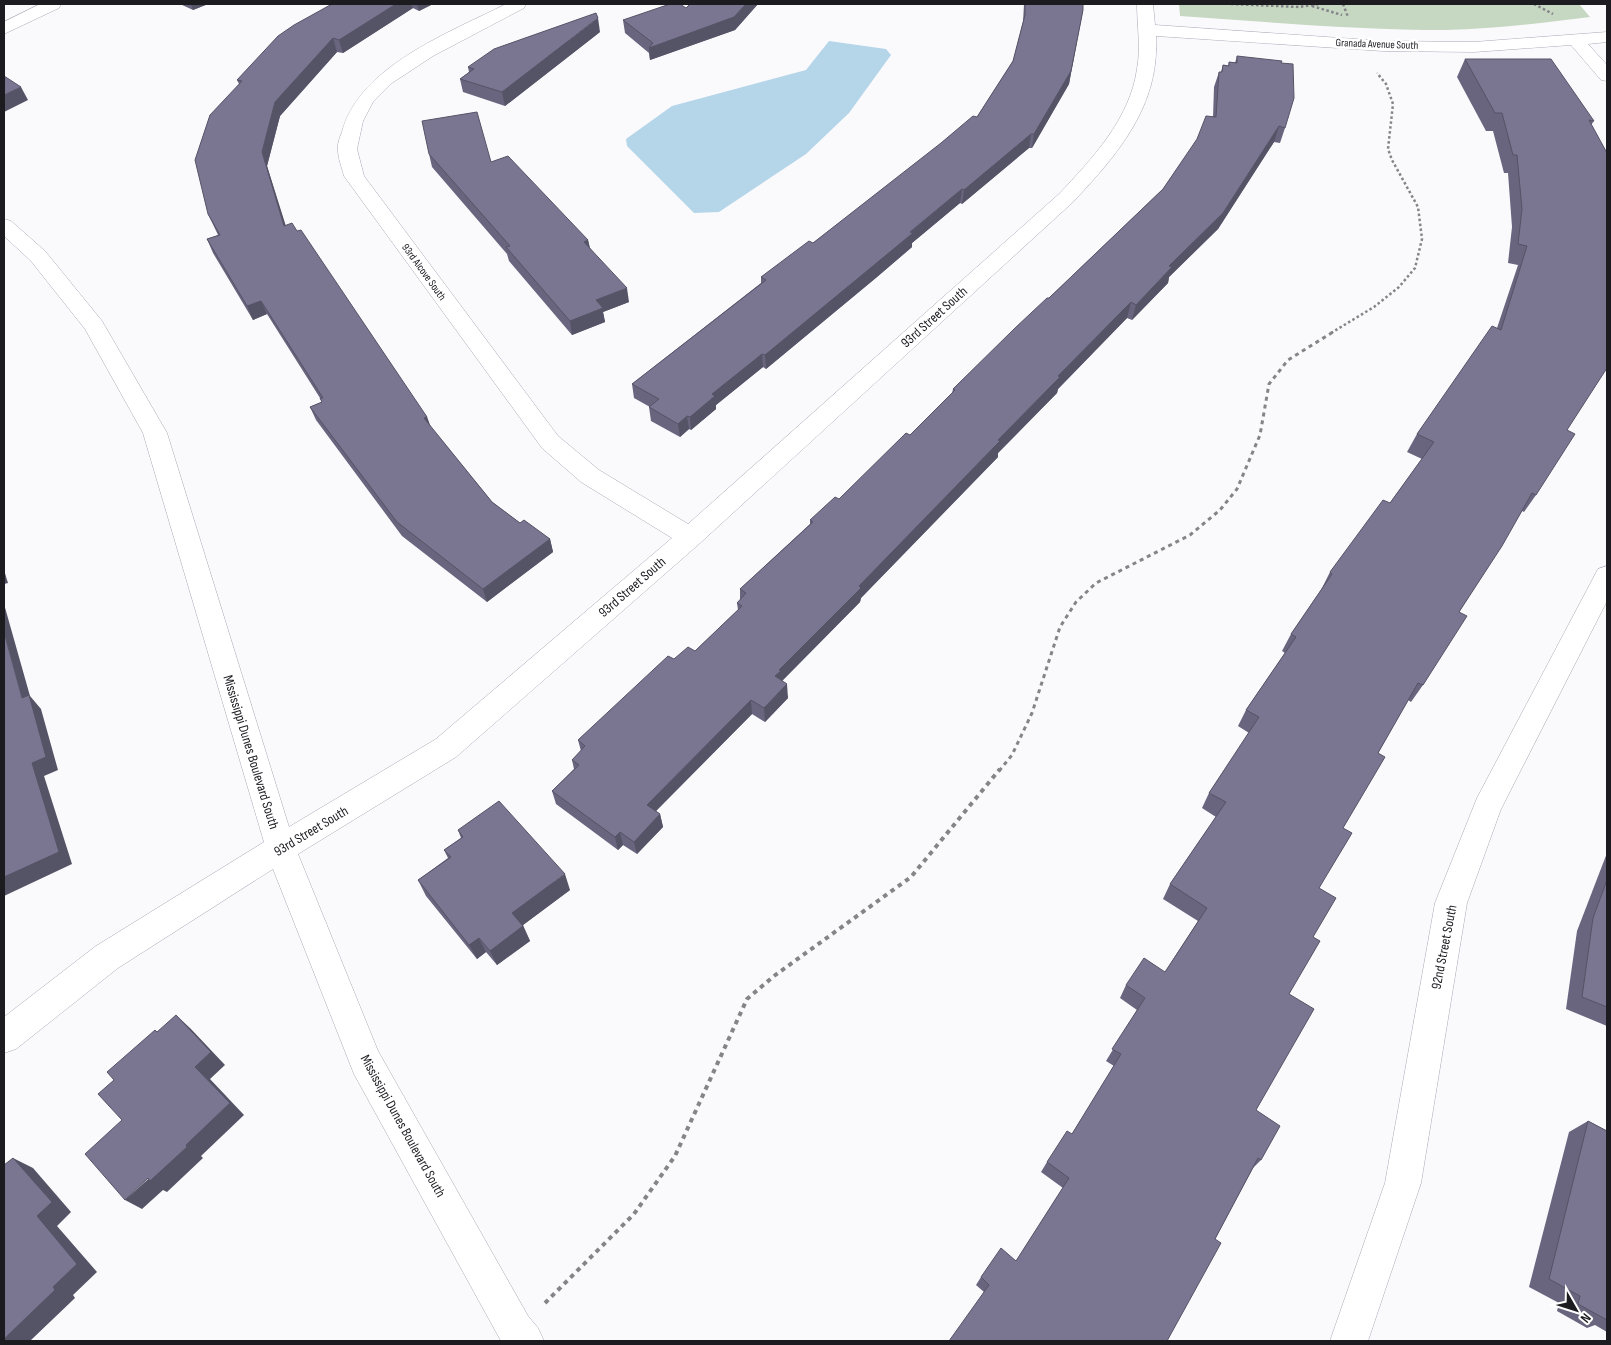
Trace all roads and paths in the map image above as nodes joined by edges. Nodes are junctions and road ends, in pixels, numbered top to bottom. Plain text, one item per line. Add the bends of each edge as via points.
1 (52, 4) edge
2 (518, 4) edge
3 (1145, 4) edge
4 (1231, 4) edge
5 (1319, 4) edge
6 (1311, 6) junction
7 (1347, 16) dead end
8 (4, 29) edge
9 (1147, 30) junction
10 (1607, 37) edge
11 (1575, 39) junction
12 (1373, 68) dead end
13 (1607, 76) edge
14 (4, 225) edge
15 (690, 537) junction
16 (1607, 576) edge
17 (281, 849) junction
18 (4, 1037) edge
19 (564, 1286) dead end
20 (525, 1341) edge
21 (1349, 1341) edge

1 - 8 street
2 - 15 street, 93rd Alcove South via 427,52 386,79 365,100 354,121 347,149 354,176 550,442 590,476
3 - 9 street, 93rd Street South
4 - 6 path
5 - 6 path
6 - 7 path
9 - 11 street, Granada Avenue South via 1383,46 1474,47
9 - 15 street, 93rd Street South via 1145,76 1127,123 1085,178
10 - 11 street, Granada Avenue South
11 - 13 street
12 - 19 path via 1386,84 1393,104 1388,149 1418,207 1422,239 1415,268 1399,287 1374,307 1288,360 1269,384 1260,435 1237,489 1220,510 1190,535 1096,583 1076,602 1060,626 1032,713 1012,755 911,877 747,999 675,1156 634,1214
14 - 17 street, Mississippi Dunes Boulevard South via 38,256 94,326 155,433
15 - 17 street, 93rd Street South via 446,748
16 - 21 street, 92nd Street South via 1487,808 1451,904 1403,1183
17 - 18 street, 93rd Street South via 108,957
17 - 20 street, Mississippi Dunes Boulevard South via 366,1062 515,1329

